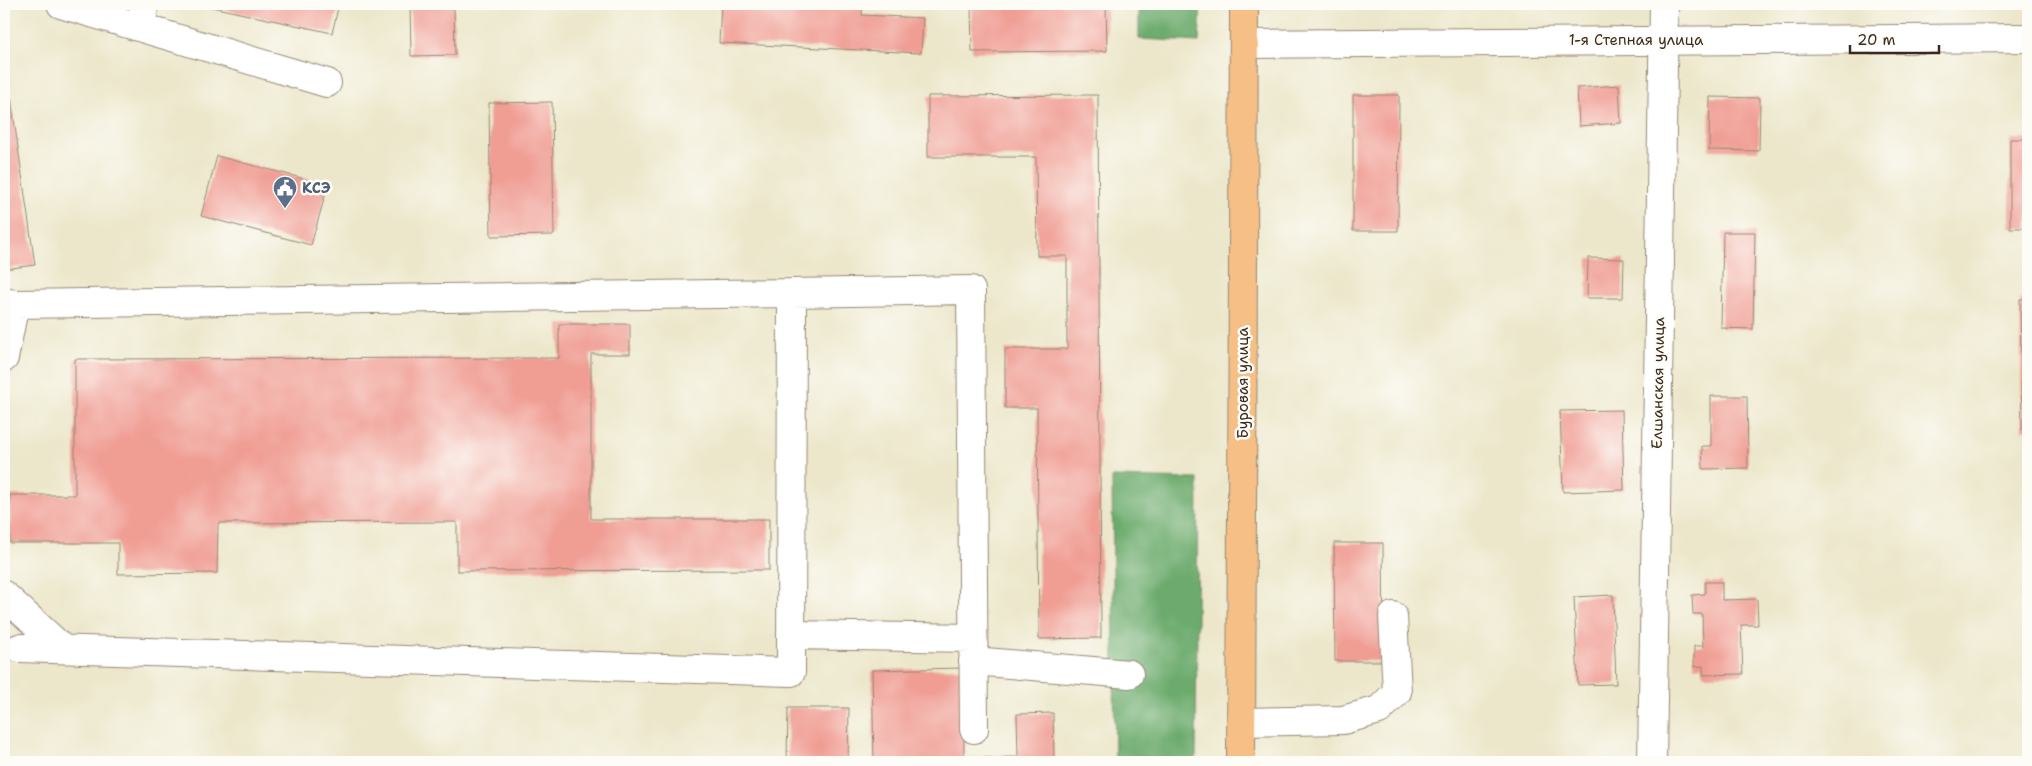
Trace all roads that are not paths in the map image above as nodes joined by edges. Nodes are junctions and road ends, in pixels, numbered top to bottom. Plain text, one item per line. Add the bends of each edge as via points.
1 (61, 4) edge
2 (1244, 4) edge
3 (1664, 4) edge
4 (143, 16) edge
5 (2028, 38) edge
6 (1664, 40) junction
7 (1244, 44) junction
8 (327, 82) dead end
9 (792, 293) junction
10 (9, 303) edge
11 (4, 358) edge
12 (4, 595) edge
13 (1393, 616) dead end
14 (791, 635) junction
15 (19, 648) dead end
16 (63, 649) junction
17 (973, 650) junction
18 (1129, 674) dead end
19 (1242, 722) junction
20 (974, 729) dead end
21 (1241, 762) edge
22 (1652, 762) edge

1 - 4 street
2 - 7 main road, Буровая улица
3 - 6 street, Елшанская улица
4 - 8 street
5 - 6 street, 1-я Степная улица
6 - 7 street, 1-я Степная улица
6 - 22 street, Елшанская улица
7 - 19 main road, Буровая улица
9 - 10 street
9 - 14 street
9 - 17 street via 971,290
10 - 11 street
12 - 16 street
13 - 19 street via 1397,692 1379,710 1343,720
14 - 16 street via 791,672
14 - 17 street
15 - 16 street
17 - 18 street
17 - 20 street
19 - 21 main road, Буровая улица

